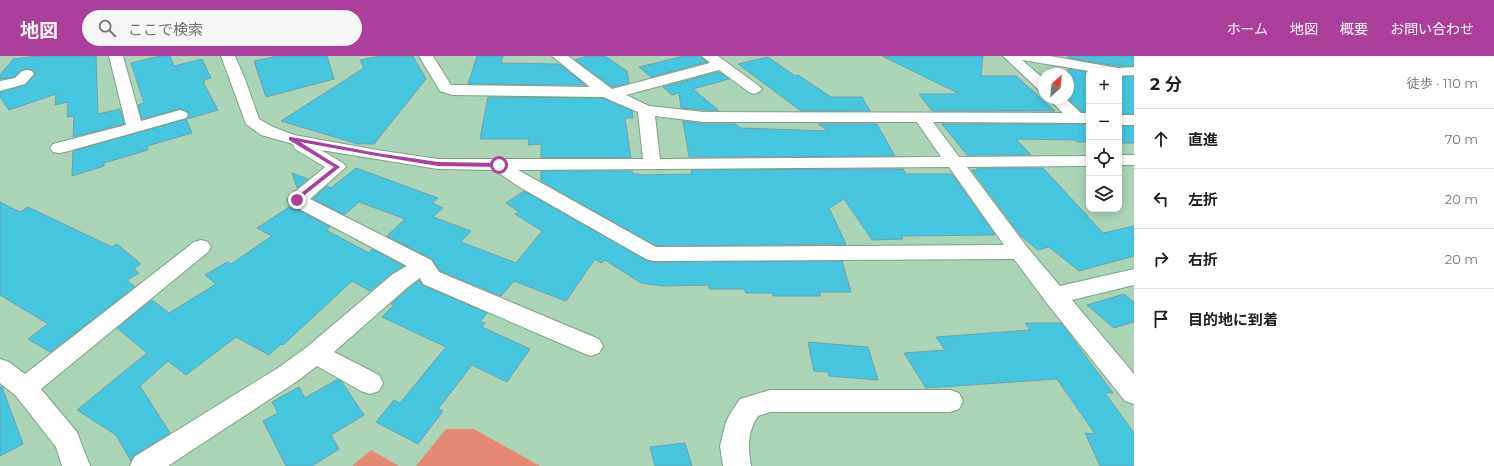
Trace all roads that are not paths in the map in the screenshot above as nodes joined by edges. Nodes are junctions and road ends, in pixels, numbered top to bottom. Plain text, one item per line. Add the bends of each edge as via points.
1 (116, 56) edge
2 (228, 56) edge
3 (426, 56) edge
4 (559, 56) edge
5 (709, 56) edge
6 (1010, 56) edge
7 (1025, 56) edge
8 (721, 65) junction
9 (1095, 68) edge
10 (1134, 71) edge
11 (1122, 72) edge
12 (27, 74) dead end
13 (1038, 82) edge
14 (0, 86) edge
15 (754, 89) dead end
16 (609, 93) junction
17 (1064, 104) edge
18 (646, 110) junction
19 (180, 115) dead end
20 (921, 117) junction
21 (1083, 118) edge
22 (1122, 120) edge
23 (1134, 120) edge
24 (134, 126) junction
25 (291, 138) junction
26 (59, 148) dead end
27 (1086, 160) edge
28 (1122, 160) edge
29 (1134, 160) edge
30 (953, 161) junction
31 (652, 163) junction
32 (499, 165) junction
33 (201, 247) dead end
34 (1020, 252) junction
35 (424, 265) junction
36 (1134, 277) edge
37 (1054, 296) junction
38 (591, 346) dead end
39 (316, 354) junction
40 (0, 368) edge
41 (370, 383) dead end
42 (25, 388) junction
43 (1134, 393) edge
44 (950, 401) dead end
45 (76, 466) edge
46 (144, 466) edge
47 (737, 466) edge

1 - 24 street
2 - 25 street via 252,121 267,131
3 - 16 street via 444,88 452,90
4 - 16 street
5 - 8 street
6 - 13 street
7 - 9 street
8 - 15 street
8 - 16 street
10 - 11 street
12 - 14 street via 20,80
16 - 18 street
17 - 21 street
18 - 20 street via 704,117
18 - 31 street
19 - 24 street
20 - 21 street
20 - 30 street
22 - 23 street
24 - 26 street
25 - 32 street via 438,164
25 - 35 street via 337,167 297,200
27 - 30 street
28 - 29 street
30 - 31 street
30 - 34 street
31 - 32 street
32 - 34 street via 653,254
33 - 42 street
34 - 37 street
35 - 38 street via 431,278
35 - 39 street via 401,280
36 - 37 street
37 - 43 street
39 - 41 street
39 - 46 street via 287,376
40 - 42 street
42 - 45 street via 67,441
44 - 47 street via 770,401 749,407 739,422 734,446

